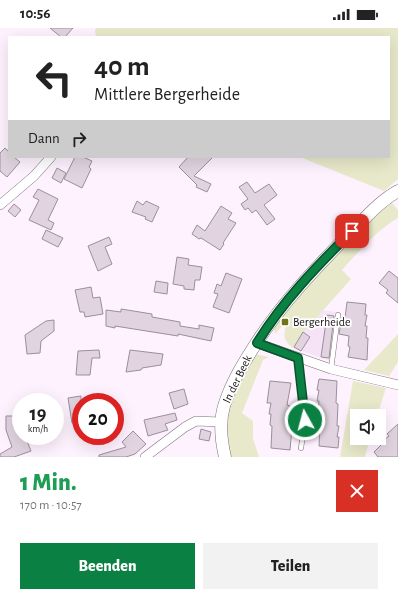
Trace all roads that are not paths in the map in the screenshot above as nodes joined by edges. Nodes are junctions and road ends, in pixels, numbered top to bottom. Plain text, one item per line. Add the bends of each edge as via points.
1 (50, 158) edge
2 (398, 191) edge
3 (0, 205) edge
4 (338, 315) dead end
5 (257, 343) junction
6 (298, 358) junction
7 (331, 369) junction
8 (398, 385) edge
9 (220, 422) junction
10 (301, 448) dead end
11 (145, 457) edge
12 (225, 457) edge

1 - 3 street via 34,176
2 - 5 street, In der Beek via 380,203 304,280
4 - 7 lane
5 - 6 street
5 - 9 street, In der Beek via 242,364 224,405
6 - 7 street
6 - 10 lane via 305,420
7 - 8 street
9 - 11 street via 196,421
9 - 12 street, In der Beek

